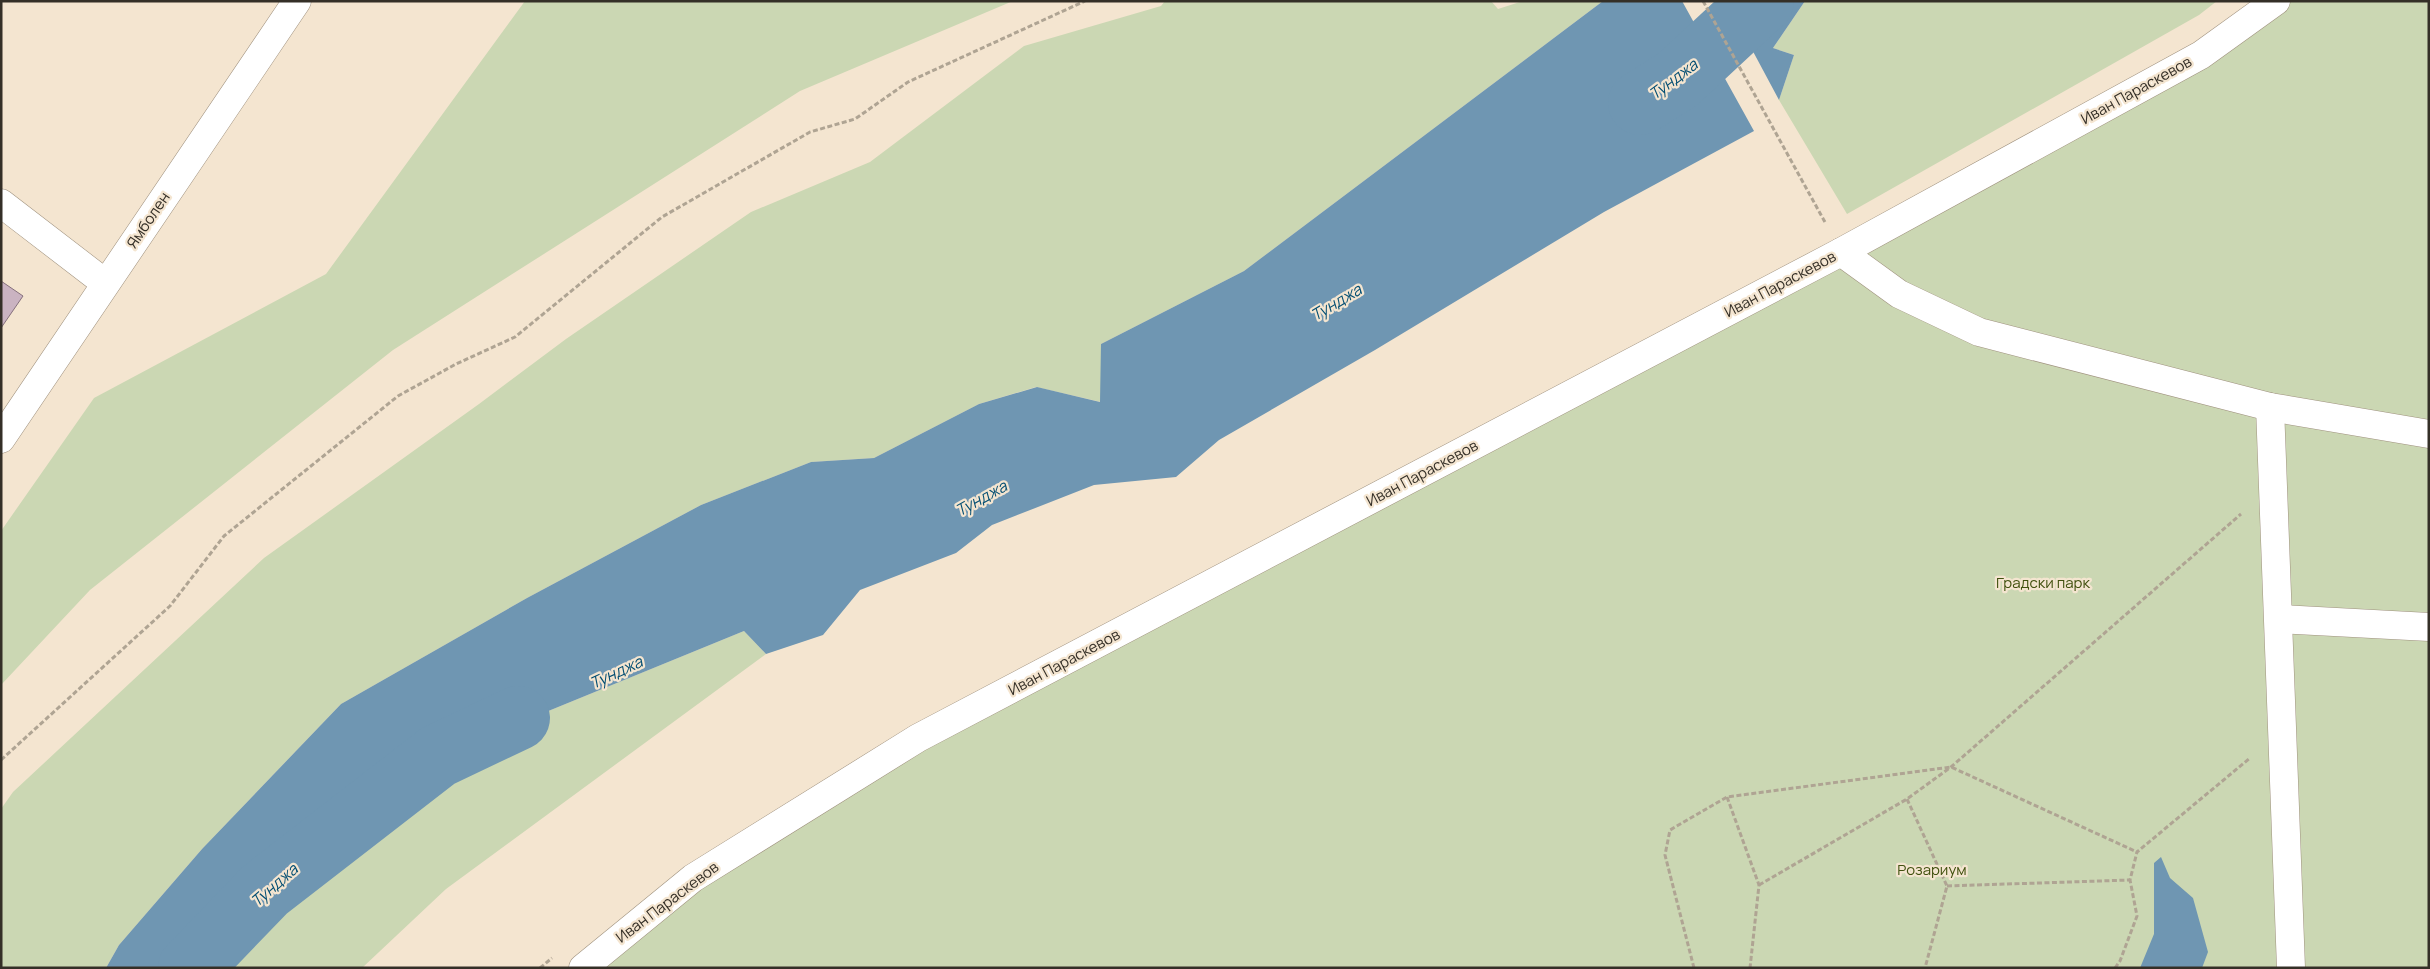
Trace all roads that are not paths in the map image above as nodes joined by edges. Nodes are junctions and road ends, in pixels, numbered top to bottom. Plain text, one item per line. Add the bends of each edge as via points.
1 (297, 1) edge
2 (2276, 1) edge
3 (1, 203) edge
4 (1836, 242) junction
5 (105, 283) junction
6 (2270, 407) junction
7 (2429, 434) edge
8 (1, 439) edge
9 (2279, 619) junction
10 (2429, 627) edge
11 (583, 968) edge
12 (2291, 968) edge

1 - 5 street, Ямболен
2 - 4 street, Иван Параскевов via 2201,55
3 - 5 street
4 - 6 street via 1899,294 1979,332
4 - 11 street, Иван Параскевов via 918,738 693,878
5 - 8 street, Ямболен
6 - 7 street
6 - 9 street
9 - 10 street
9 - 12 street

